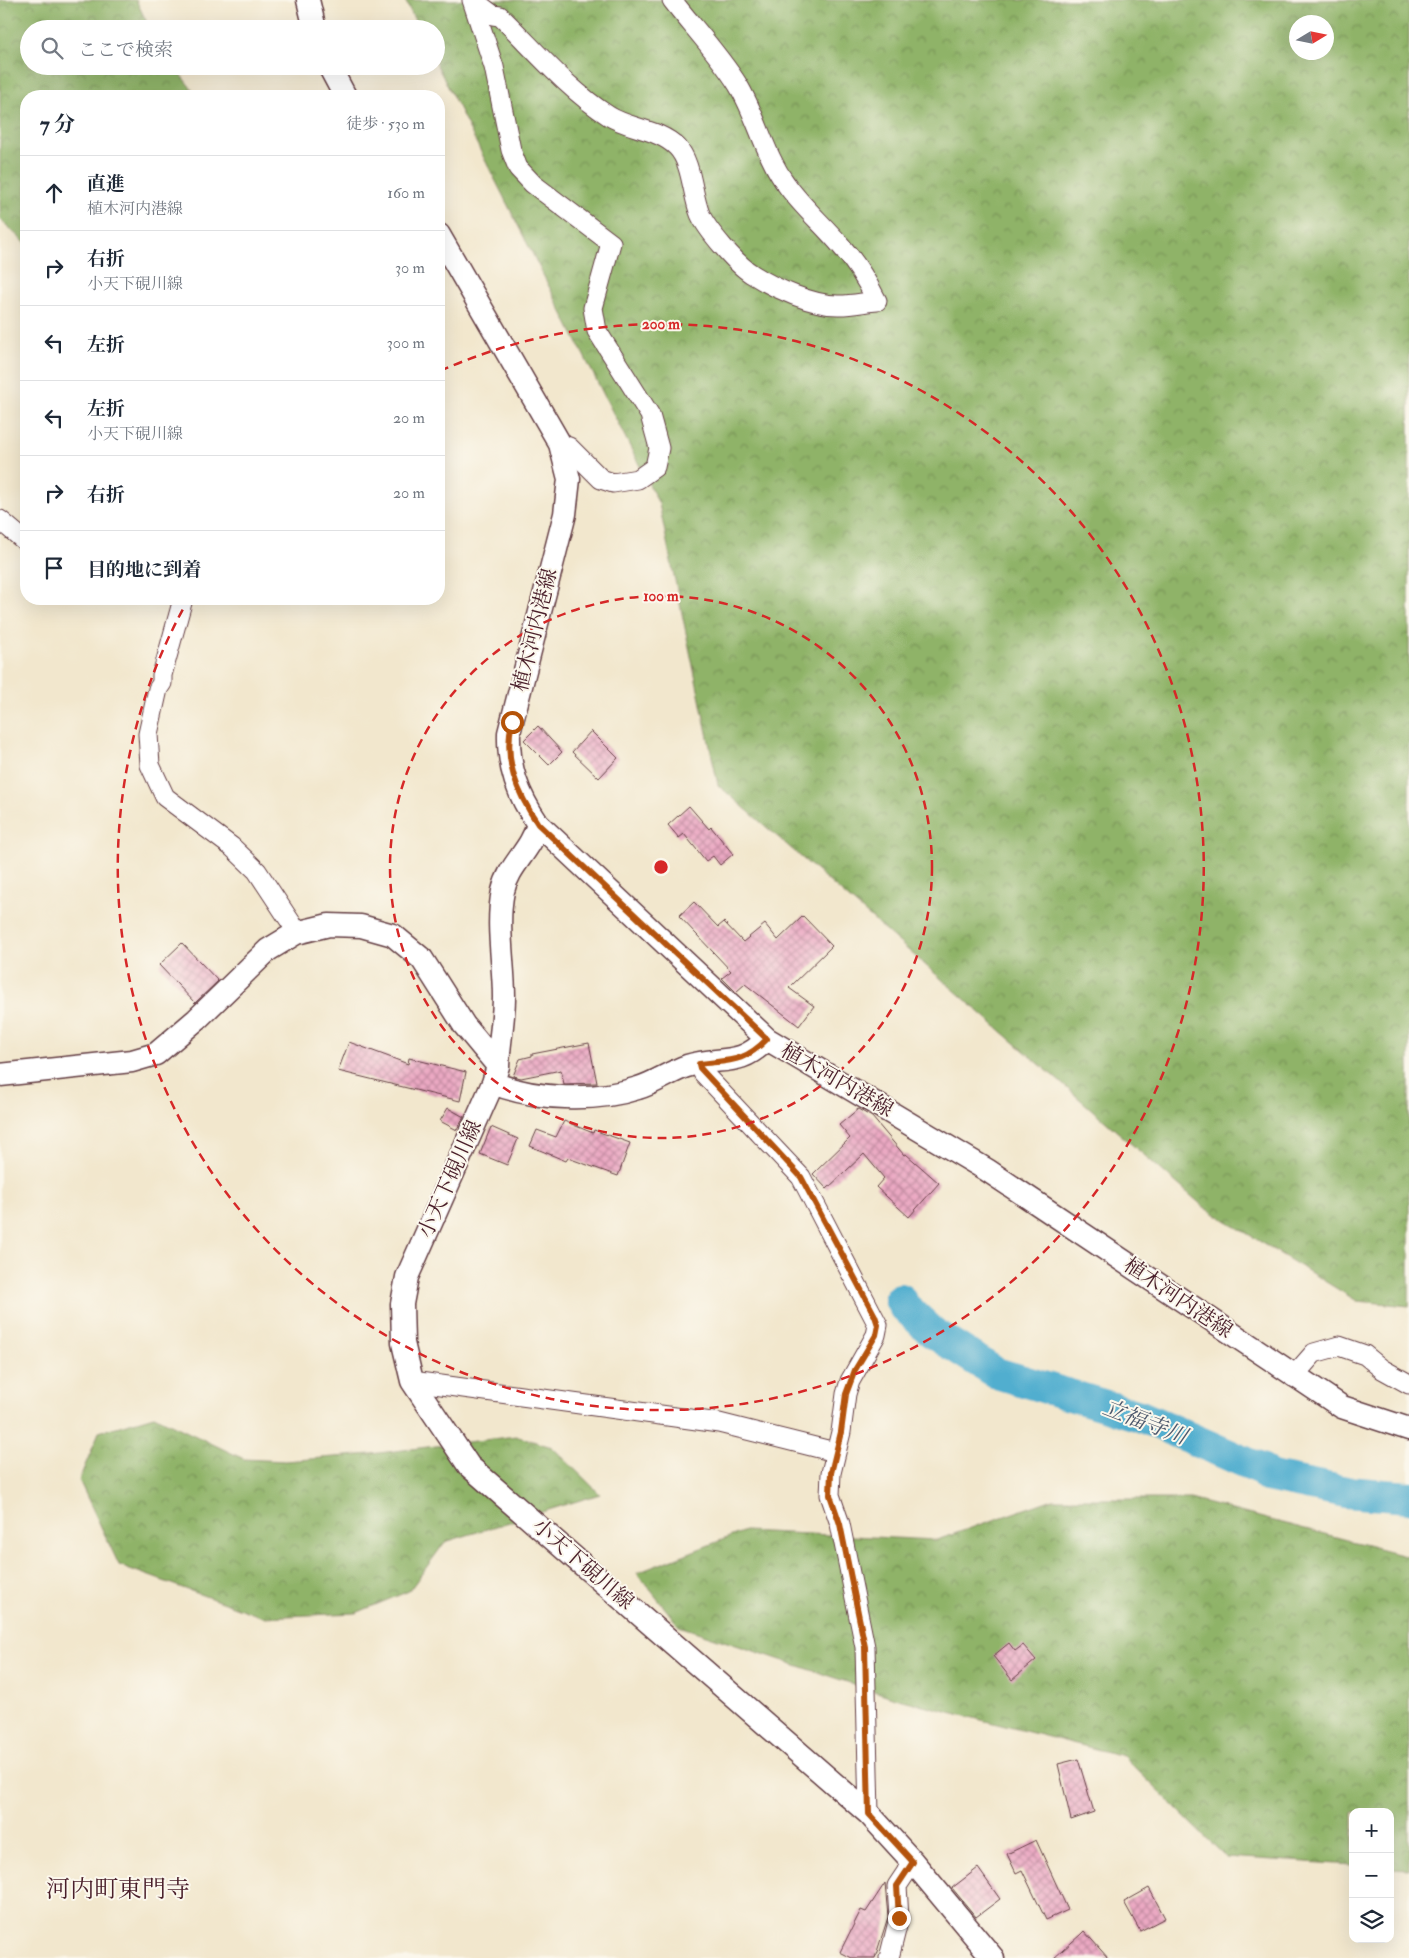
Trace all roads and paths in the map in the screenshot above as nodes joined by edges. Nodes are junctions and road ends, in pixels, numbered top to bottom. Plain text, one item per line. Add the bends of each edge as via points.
1 (308, 0) edge
2 (472, 0) edge
3 (672, 0) edge
4 (313, 20) edge
5 (334, 75) edge
6 (342, 90) edge
7 (445, 245) edge
8 (560, 444) junction
9 (0, 520) edge
10 (20, 537) edge
11 (181, 605) edge
12 (538, 824) junction
13 (296, 933) junction
14 (767, 1039) junction
15 (699, 1064) junction
16 (0, 1075) edge
17 (496, 1075) junction
18 (1293, 1376) junction
19 (412, 1380) junction
20 (1409, 1384) edge
21 (1409, 1429) edge
22 (835, 1452) junction
23 (869, 1814) junction
24 (913, 1862) junction
25 (889, 1958) edge
26 (993, 1958) edge

1 - 4 main road
2 - 3 street via 493,15 500,16 573,87 609,116 664,137 678,148 690,174 700,215 717,240 750,273 799,297 839,306 877,301 864,275 842,246 784,183 738,84
2 - 8 street via 494,67 518,168 533,184 611,243 593,308 597,331 650,415 659,448 655,467 638,479 613,483 601,478 569,446
5 - 6 main road
7 - 8 main road, 植木河内港線
8 - 12 main road, 植木河内港線 via 568,479 565,514 509,733 508,754 517,789
9 - 10 street
11 - 13 street via 150,725 150,764 165,796 232,847 257,871
12 - 14 main road, 植木河内港線
12 - 17 main road, 小天下硯川線 via 534,839 509,873 503,891 504,998
13 - 16 main road via 268,950 156,1054 132,1061
13 - 17 main road via 329,925 362,926 393,935 422,959
14 - 15 main road via 738,1060
14 - 18 main road, 植木河内港線 via 987,1170
15 - 17 main road via 639,1088 601,1097 554,1097 508,1089
15 - 22 street via 703,1073 801,1177 875,1316 878,1325 876,1335 848,1388
17 - 19 main road, 小天下硯川線 via 407,1277 402,1304 403,1343
18 - 20 street via 1314,1353 1339,1346 1365,1355
18 - 21 main road, 植木河内港線 via 1342,1407
19 - 22 street via 719,1423
19 - 23 main road, 小天下硯川線 via 469,1466
22 - 23 street via 830,1495 840,1524 865,1647
23 - 24 main road, 小天下硯川線
24 - 25 street via 897,1886 899,1918
24 - 26 main road, 小天下硯川線

